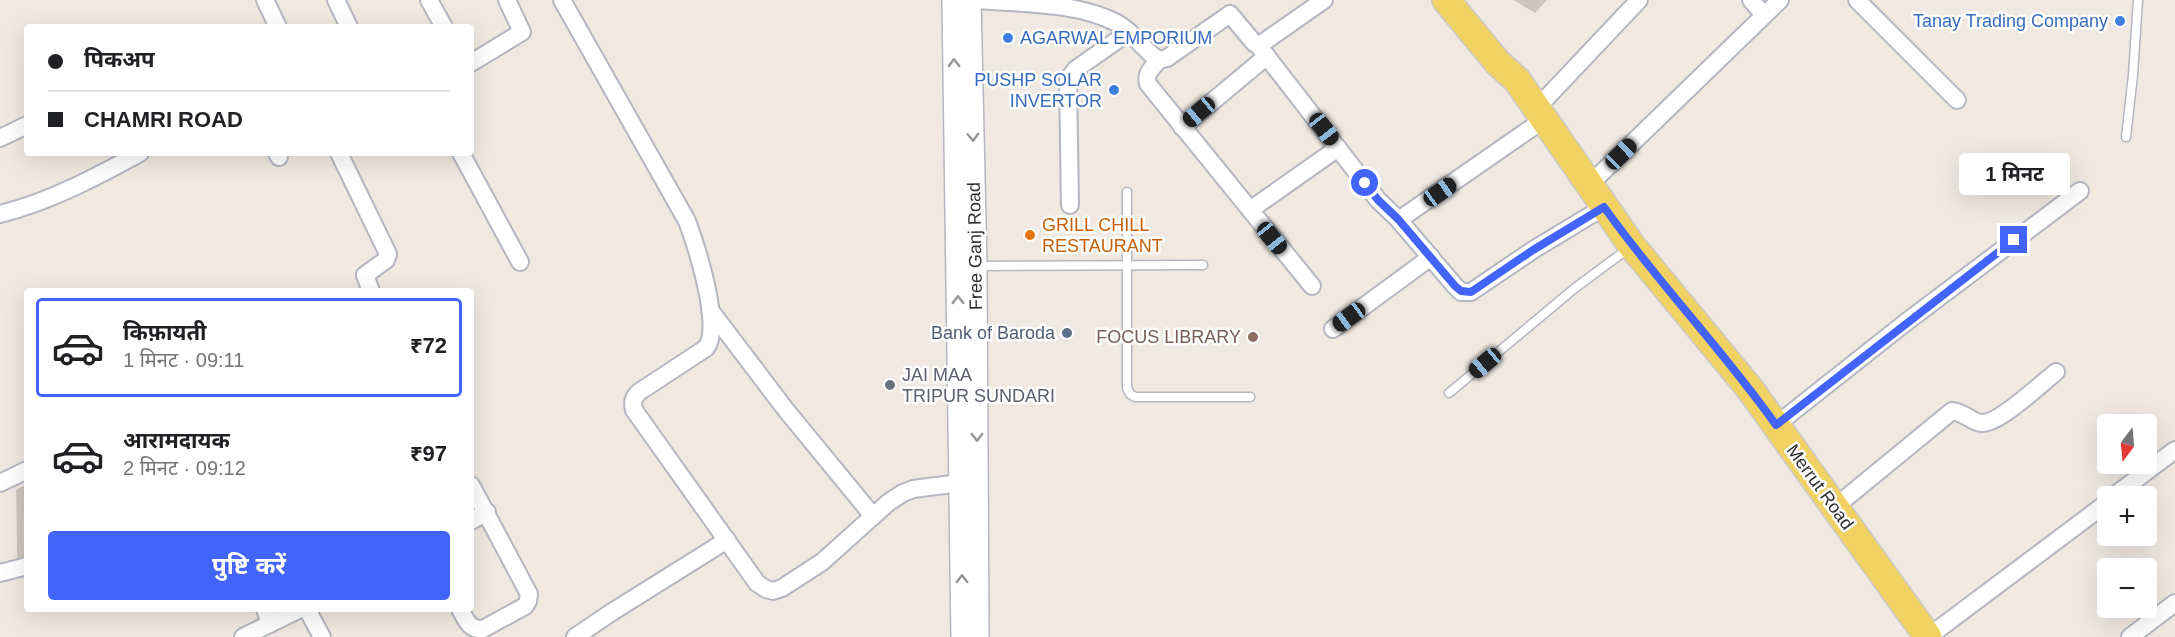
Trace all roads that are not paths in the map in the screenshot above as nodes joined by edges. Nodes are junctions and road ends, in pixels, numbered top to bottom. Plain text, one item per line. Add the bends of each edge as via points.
1 (264, 0) edge
2 (336, 0) edge
3 (429, 0) edge
4 (507, 0) edge
5 (562, 0) edge
6 (953, 0) edge
7 (970, 0) edge
8 (979, 0) edge
9 (1324, 0) edge
10 (1446, 0) edge
11 (1469, 0) edge
12 (1639, 0) edge
13 (1751, 0) edge
14 (1780, 0) edge
15 (1857, 0) edge
16 (2138, 0) edge
17 (1764, 15) junction
18 (276, 24) edge
19 (348, 24) edge
20 (442, 24) edge
21 (1129, 32) junction
22 (1262, 50) junction
23 (1159, 60) junction
24 (474, 62) edge
25 (1517, 80) junction
26 (1957, 100) dead end
27 (1540, 115) junction
28 (24, 126) edge
29 (1182, 127) junction
30 (2126, 137) dead end
31 (0, 138) edge
32 (1338, 148) junction
33 (135, 156) edge
34 (340, 156) edge
35 (463, 156) edge
36 (1589, 185) junction
37 (2080, 191) dead end
38 (1127, 192) dead end
39 (1070, 204) dead end
40 (1604, 207) junction
41 (1250, 210) junction
42 (0, 214) edge
43 (1398, 219) junction
44 (1632, 246) junction
45 (1431, 257) junction
46 (520, 262) dead end
47 (1127, 265) junction
48 (1203, 265) dead end
49 (976, 266) junction
50 (1312, 286) dead end
51 (370, 288) edge
52 (709, 309) junction
53 (1333, 329) dead end
54 (2056, 372) dead end
55 (1449, 393) dead end
56 (1251, 397) dead end
57 (1776, 425) junction
58 (2175, 450) edge
59 (24, 471) edge
60 (0, 483) edge
61 (960, 483) junction
62 (2127, 486) edge
63 (474, 490) edge
64 (1835, 507) junction
65 (2097, 510) edge
66 (486, 512) junction
67 (873, 516) junction
68 (474, 519) edge
69 (726, 540) junction
70 (24, 567) edge
71 (0, 573) edge
72 (2175, 603) edge
73 (286, 612) edge
74 (310, 612) edge
75 (462, 612) edge
76 (268, 616) edge
77 (243, 637) edge
78 (322, 637) edge
79 (576, 637) edge
80 (963, 637) edge
81 (978, 637) edge
82 (1928, 637) edge
83 (2130, 637) edge

1 - 18 street
2 - 19 street
3 - 20 street
4 - 24 street via 522,33
5 - 52 street via 687,222 702,266
61 -> 6 street
7 -> 49 street, Free Ganj Road
8 - 21 street via 1073,8 1117,23
9 - 22 street
10 - 25 main road, Merrut Road
11 - 25 main road, Merrut Road via 1502,42
12 - 27 street
13 - 17 street
14 - 17 street
15 - 26 street
16 - 30 lane
17 - 36 street
21 - 23 street
21 - 39 street via 1076,69 1068,80
22 - 23 street via 1230,14
22 - 29 street
22 - 32 street
23 - 29 street via 1148,73 1148,84
25 - 27 main road, Merrut Road
27 - 36 main road, Merrut Road
27 - 43 street
28 - 31 street
29 - 41 street
32 - 41 street
32 - 43 street via 1378,200
33 - 42 street via 95,178
34 - 51 street via 388,254 386,260 367,271
35 - 46 street
36 - 40 main road, Merrut Road
37 - 57 street
38 - 47 lane
40 - 44 main road, Merrut Road
40 - 45 street via 1471,292 1461,291
41 - 50 street
43 - 45 street
44 - 55 lane
44 - 57 main road, Merrut Road
45 - 53 street
47 - 48 lane
47 - 49 lane
47 - 56 lane via 1130,394
49 -> 81 street, Free Ganj Road
52 - 67 street
52 - 69 street via 711,340 706,348 639,392 632,403
54 - 64 street via 1992,421 1975,421 1963,412 1952,411
57 - 64 main road, Merrut Road
58 - 62 street
59 - 60 street
61 - 67 street via 913,489 889,501
80 -> 61 street
63 - 66 street
64 - 82 main road, Merrut Road
65 - 82 street
66 - 68 street
66 - 75 street via 529,594 528,601 477,630
67 - 69 street via 822,562 773,591 757,583
69 - 79 street
70 - 71 street
72 - 83 street
73 - 76 street
74 - 78 street
76 - 77 street

